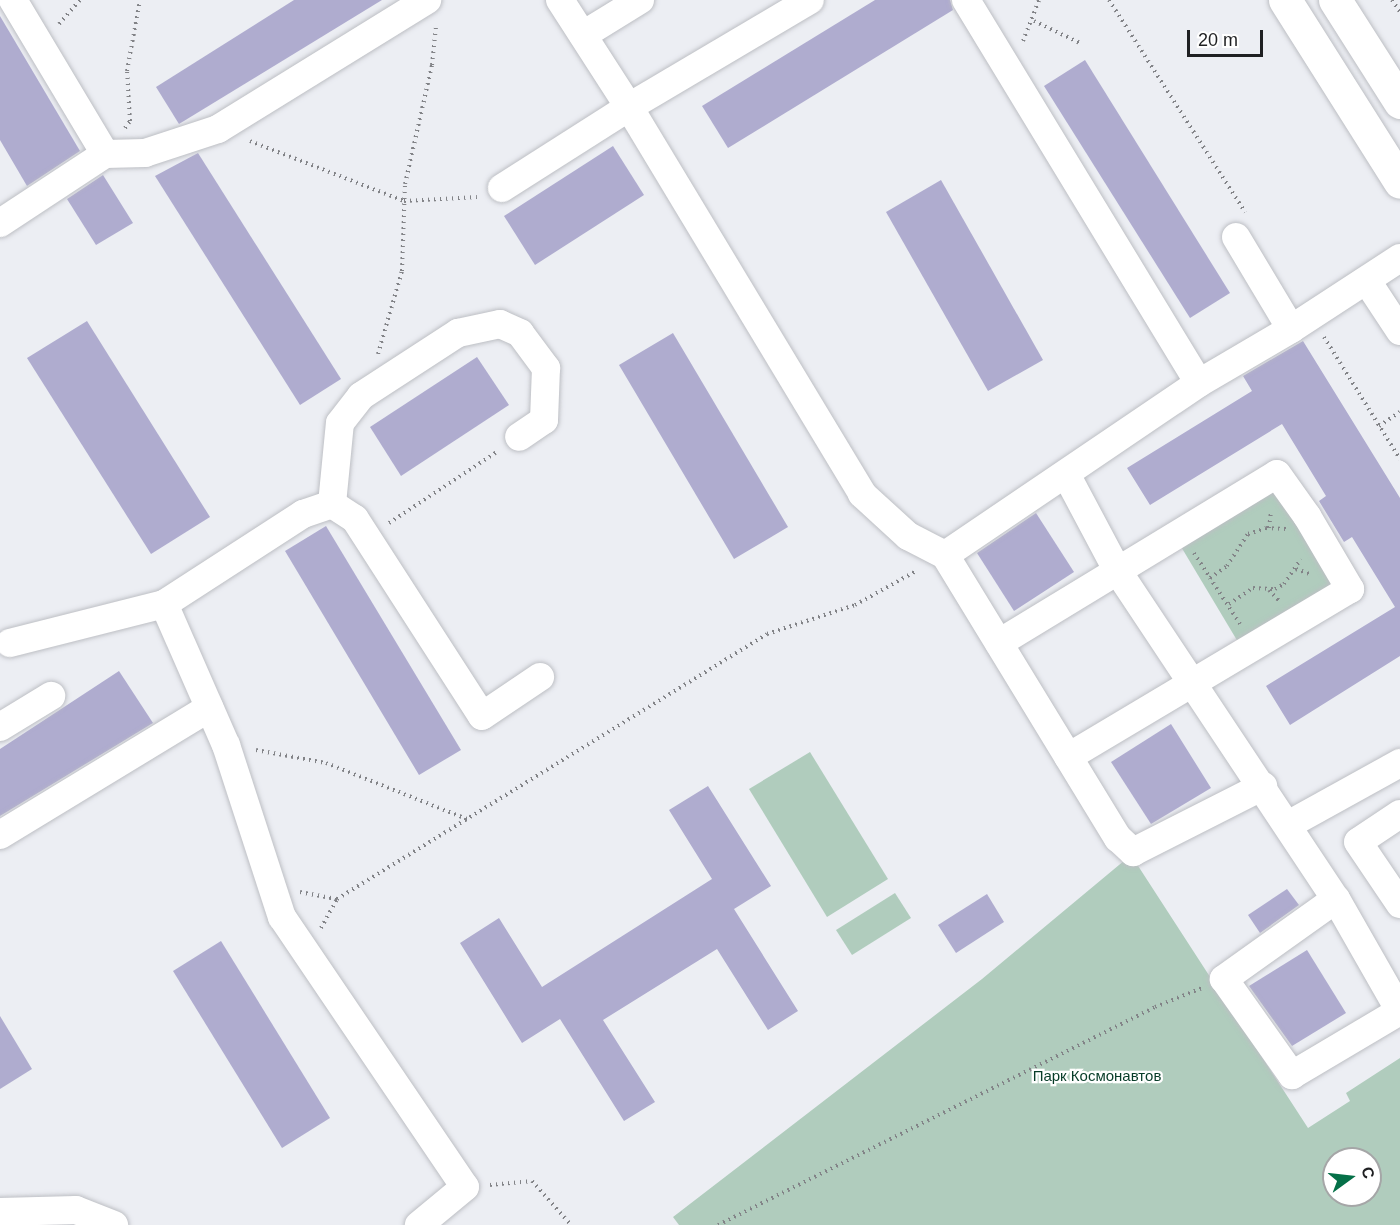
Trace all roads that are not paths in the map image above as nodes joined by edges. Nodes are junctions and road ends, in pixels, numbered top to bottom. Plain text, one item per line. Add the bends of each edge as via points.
1 (13, 0) edge
2 (560, 0) edge
3 (640, 0) edge
4 (810, 0) edge
5 (966, 0) edge
6 (1285, 0) edge
7 (1335, 0) edge
8 (432, 11) edge
9 (583, 36) junction
10 (1400, 102) edge
11 (629, 107) junction
12 (105, 154) junction
13 (1400, 182) edge
14 (502, 188) road end
15 (0, 223) edge
16 (1236, 237) dead end
17 (1400, 258) edge
18 (1367, 281) junction
19 (1292, 329) junction
20 (1400, 331) edge
21 (1199, 383) junction
22 (519, 437) road end
23 (1066, 474) junction
24 (332, 504) junction
25 (945, 555) junction
26 (1118, 570) junction
27 (164, 604) junction
28 (3, 639) edge
29 (999, 643) junction
30 (540, 676) dead end
31 (1194, 682) junction
32 (51, 696) dead end
33 (209, 708) junction
34 (0, 727) edge
35 (1068, 757) junction
36 (1400, 763) edge
37 (1263, 786) junction
38 (1400, 814) edge
39 (1288, 825) junction
40 (0, 835) edge
41 (1336, 899) junction
42 (1400, 904) edge
43 (1400, 1011) edge
44 (0, 1212) edge
45 (114, 1225) edge
46 (419, 1225) edge

1 - 12 lane
2 - 9 lane
3 - 9 lane
4 - 11 lane
5 - 21 lane
6 - 13 main road
7 - 10 main road
8 - 12 lane via 218,129 145,153
9 - 11 lane
11 - 14 lane
11 - 25 lane via 862,494 900,530
12 - 15 lane
16 - 19 lane
17 - 18 lane
18 - 19 lane
18 - 20 lane
19 - 21 lane
21 - 23 lane
22 - 24 lane via 544,420 546,368 520,333 500,324 458,333 367,392 340,423
23 - 25 lane
23 - 26 lane
24 - 27 lane via 303,514
24 - 30 lane via 355,519 482,716
25 - 29 lane
26 - 29 lane
26 - 31 lane
26 - 31 lane via 1277,474 1307,516 1350,589
27 - 28 lane
27 - 33 lane
29 - 35 lane
31 - 35 lane
31 - 37 lane
32 - 34 lane
33 - 40 lane
33 - 46 lane via 226,745 278,906 306,955 465,1187
35 - 37 lane via 1118,838 1133,852
36 - 39 lane
37 - 39 lane
38 - 42 lane via 1358,842
39 - 41 lane
41 - 43 lane
41 - 43 lane via 1224,979 1292,1075
44 - 45 lane via 76,1210

